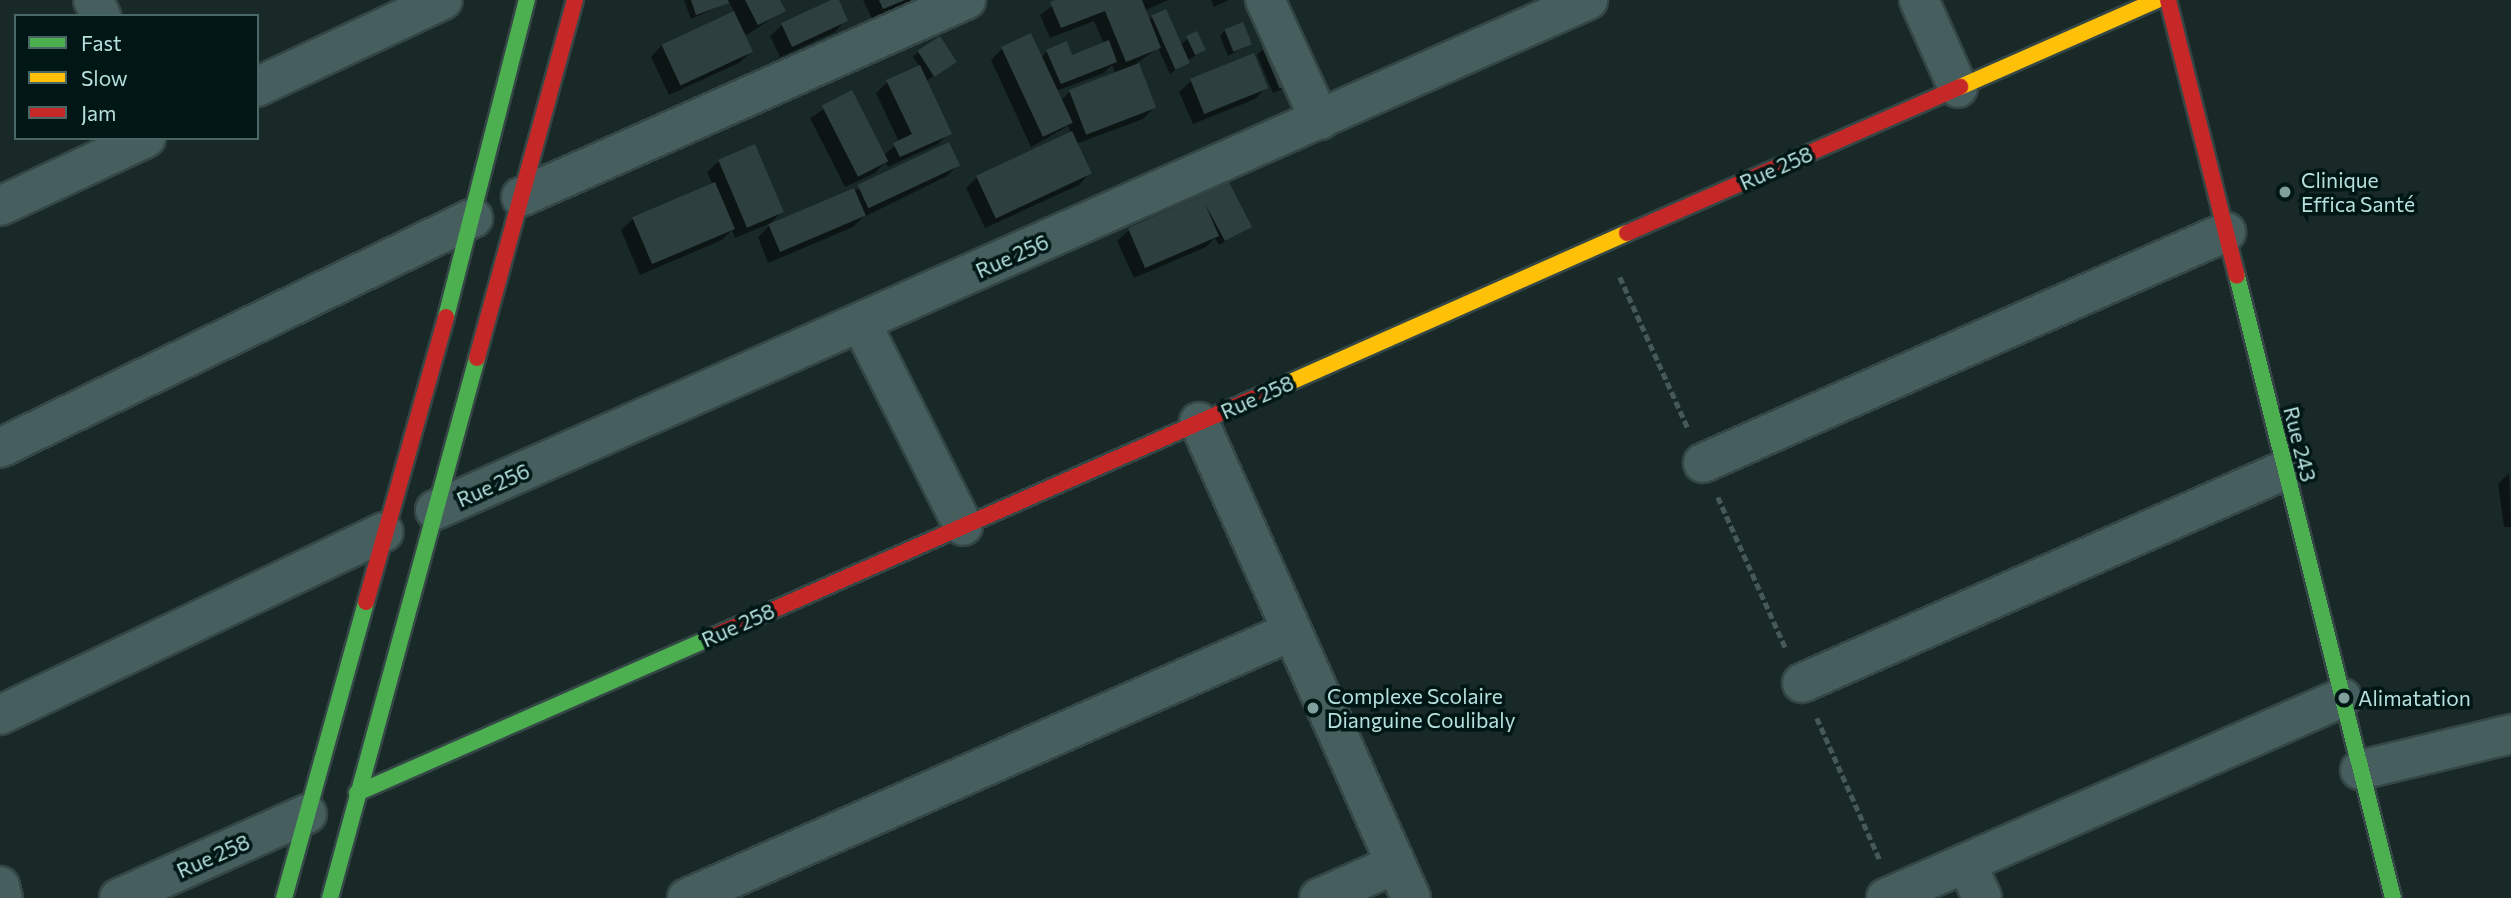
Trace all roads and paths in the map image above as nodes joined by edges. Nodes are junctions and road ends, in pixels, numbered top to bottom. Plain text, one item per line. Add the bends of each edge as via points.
1 (443, 0) edge
2 (527, 0) edge
3 (575, 0) edge
4 (966, 0) edge
5 (1265, 0) edge
6 (1588, 0) edge
7 (1919, 0) edge
8 (2157, 0) edge
9 (2168, 0) edge
10 (259, 85) edge
11 (1958, 88) junction
12 (1320, 120) junction
13 (142, 140) edge
14 (521, 197) junction
15 (0, 206) edge
16 (473, 218) junction
17 (2225, 232) junction
18 (1605, 244) junction
19 (860, 323) junction
20 (1199, 422) junction
21 (0, 447) edge
22 (1703, 463) junction
23 (2285, 470) junction
24 (435, 510) junction
25 (963, 526) junction
26 (384, 532) junction
27 (1292, 631) junction
28 (1801, 683) junction
29 (2342, 698) junction
30 (0, 715) edge
31 (2511, 734) edge
32 (2360, 770) junction
33 (357, 793) junction
34 (307, 814) junction
35 (1966, 863) junction
36 (1404, 881) edge
37 (0, 886) edge
38 (1891, 896) edge
39 (3, 898) edge
40 (119, 898) edge
41 (284, 898) edge
42 (330, 898) edge
43 (687, 898) edge
44 (1319, 898) edge
45 (1982, 898) edge
46 (2393, 898) edge

1 - 10 street
2 - 16 street
3 - 14 street
4 - 14 street
5 - 12 street
6 - 12 street, Rue 256
7 - 11 street
8 - 11 street, Rue 258
9 - 17 street, Rue 243
11 - 18 street, Rue 258
12 - 19 street, Rue 256
13 - 15 street
14 - 24 street
16 - 21 street
16 - 26 street
17 - 22 street
17 - 23 street, Rue 243
18 - 20 street, Rue 258
18 - 22 path
19 - 24 street, Rue 256
19 - 25 street
20 - 25 street, Rue 258
20 - 27 street
22 - 28 path
23 - 28 street
23 - 29 street, Rue 243
24 - 33 street
25 - 33 street, Rue 258
26 - 30 street
26 - 34 street
27 - 36 street
27 - 43 street
28 - 38 path
29 - 32 street, Rue 243
29 - 35 street
31 - 32 street
32 - 46 street, Rue 243
33 - 42 street
34 - 40 street, Rue 258
34 - 41 street
35 - 38 street
35 - 45 street
36 - 44 street
37 - 39 street

